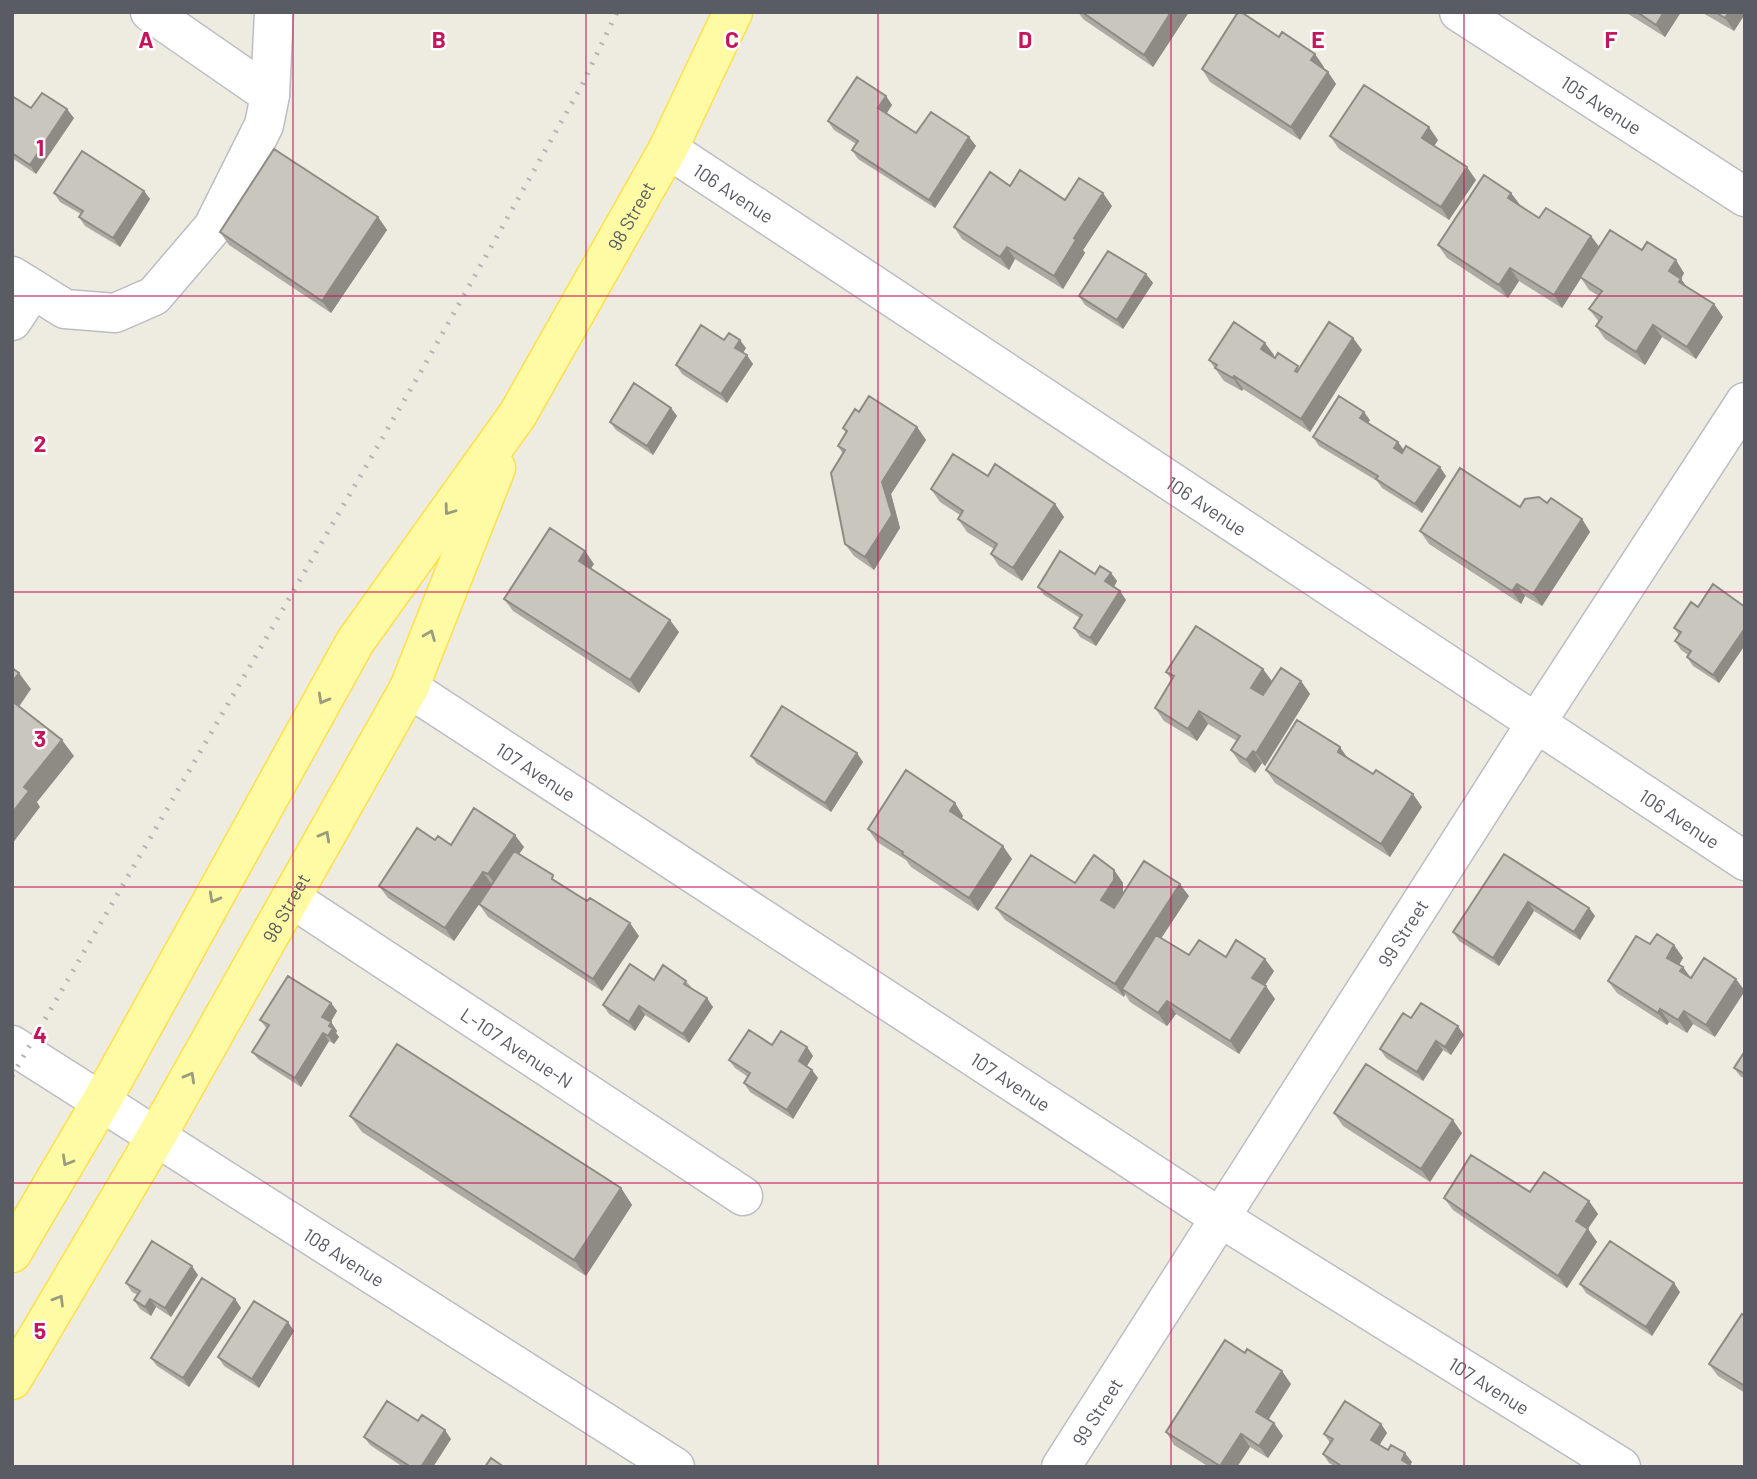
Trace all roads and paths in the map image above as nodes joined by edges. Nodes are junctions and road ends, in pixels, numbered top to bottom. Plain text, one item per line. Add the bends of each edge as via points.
1 (150, 12) edge
2 (274, 12) edge
3 (733, 12) edge
4 (1459, 12) edge
5 (270, 95) junction
6 (668, 149) junction
7 (1745, 197) edge
8 (23, 283) edge
9 (12, 321) edge
10 (1745, 402) edge
11 (517, 414) junction
12 (409, 688) junction
13 (1535, 723) junction
14 (1745, 861) edge
15 (290, 898) junction
16 (12, 1045) edge
17 (101, 1102) junction
18 (156, 1136) junction
19 (743, 1196) dead end
20 (1219, 1217) junction
21 (12, 1254) edge
22 (12, 1380) edge
23 (675, 1467) edge
24 (1061, 1467) edge
25 (1621, 1467) edge

1 - 5 street
2 - 5 street
3 - 6 main road, 98 Street
4 - 7 street, 105 Avenue
5 - 8 street via 264,125 213,227 154,296 115,313 65,309
6 - 11 main road, 98 Street
6 - 13 street, 106 Avenue
8 - 9 street
10 - 13 street, 99 Street
12 -> 11 main road, 98 Street
11 -> 17 main road, 98 Street via 355,642
15 -> 12 main road, 98 Street
12 - 20 street, 107 Avenue
13 - 14 street, 106 Avenue
13 - 20 street, 99 Street
18 -> 15 main road, 98 Street
15 - 19 street, L-107 Avenue-N
16 - 17 street, 108 Avenue
17 - 18 street, 108 Avenue
17 -> 21 main road, 98 Street
22 -> 18 main road, 98 Street
18 - 23 street, 108 Avenue
20 - 24 street, 99 Street
20 - 25 street, 107 Avenue

